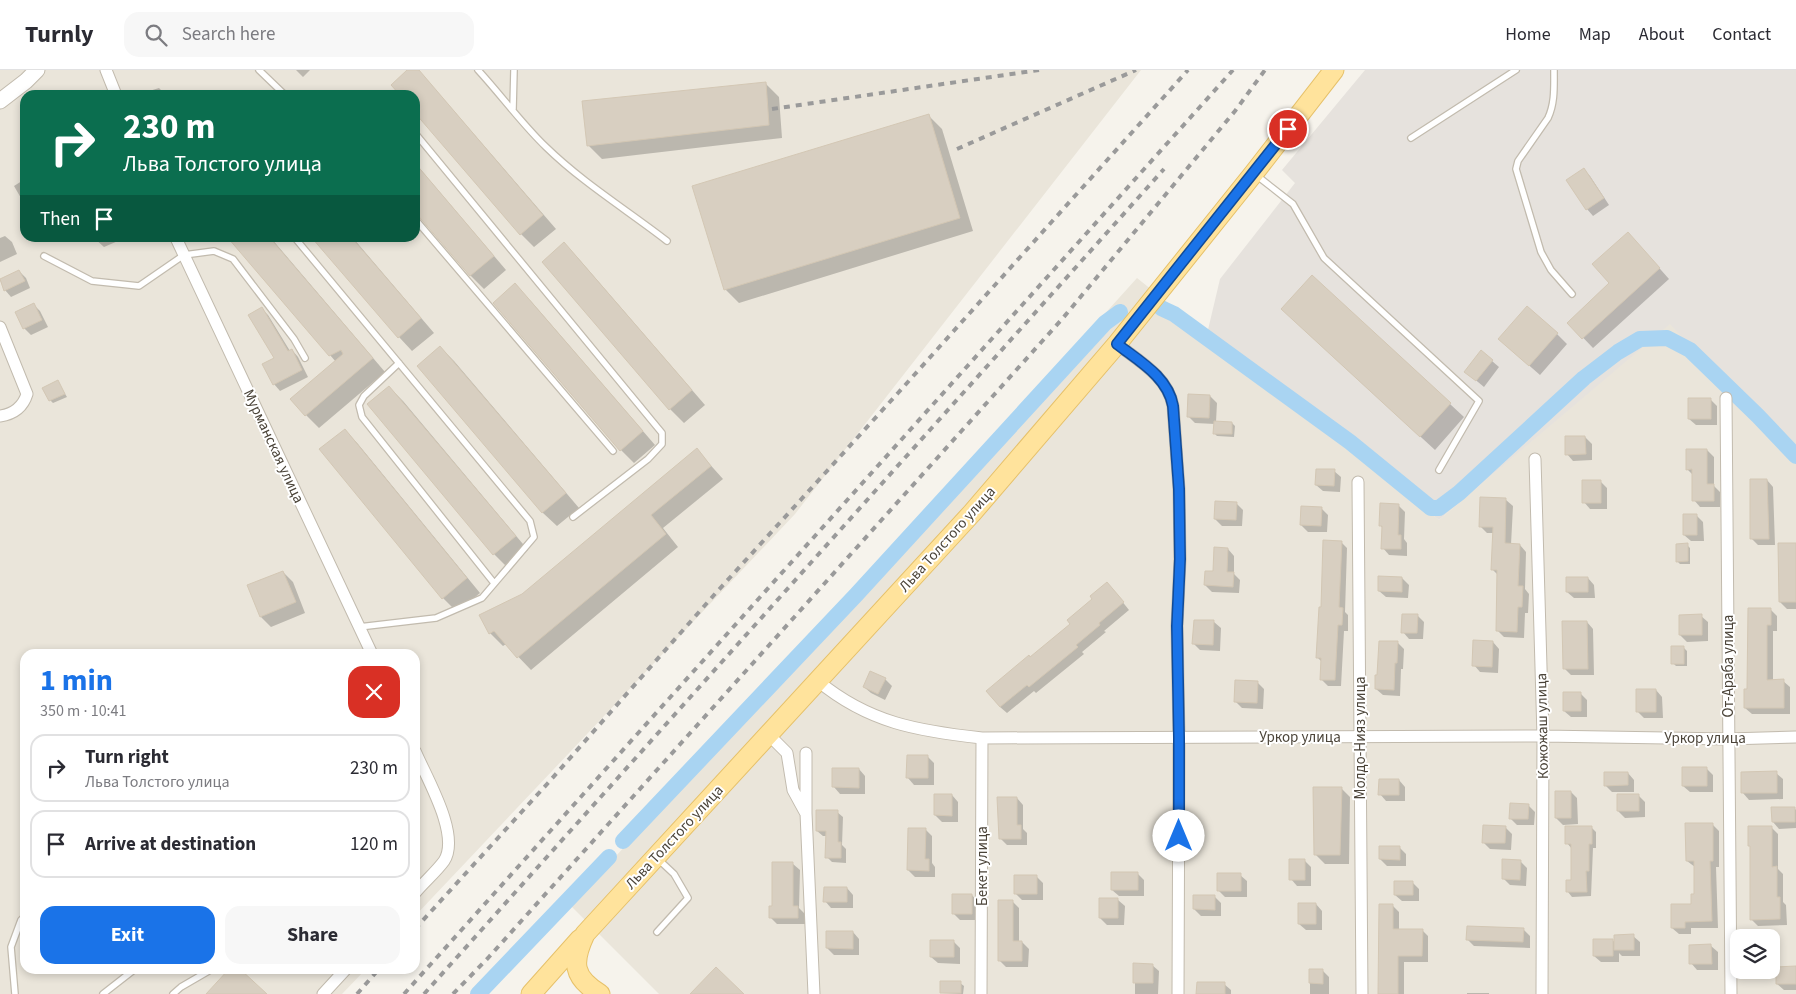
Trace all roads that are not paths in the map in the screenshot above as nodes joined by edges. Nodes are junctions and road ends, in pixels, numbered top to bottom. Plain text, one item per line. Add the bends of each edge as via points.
1 (37, 70) edge
2 (106, 70) edge
3 (259, 70) edge
4 (478, 70) edge
5 (514, 70) edge
6 (1334, 70) edge
7 (1516, 70) edge
8 (1554, 70) edge
9 (114, 90) edge
10 (280, 90) edge
11 (0, 102) edge
12 (513, 109) junction
13 (1411, 138) dead end
14 (420, 140) edge
15 (1254, 174) junction
16 (420, 225) edge
17 (667, 241) dead end
18 (178, 242) edge
19 (298, 242) edge
20 (184, 255) junction
21 (44, 256) dead end
22 (1572, 294) dead end
23 (0, 327) edge
24 (1117, 344) junction
25 (305, 358) dead end
26 (399, 364) junction
27 (1726, 398) dead end
28 (0, 416) edge
29 (613, 451) dead end
30 (1535, 459) dead end
31 (1438, 470) dead end
32 (1358, 482) dead end
33 (573, 517) dead end
34 (494, 583) junction
35 (359, 626) junction
36 (370, 649) edge
37 (818, 681) junction
38 (768, 734) junction
39 (1543, 736) junction
40 (1360, 737) junction
41 (1796, 737) edge
42 (982, 738) junction
43 (1179, 738) junction
44 (1728, 739) junction
45 (806, 753) dead end
46 (420, 775) edge
47 (806, 813) junction
48 (656, 857) junction
49 (420, 888) edge
50 (20, 923) edge
51 (657, 932) dead end
52 (585, 934) junction
53 (129, 974) edge
54 (203, 974) edge
55 (341, 974) edge
56 (16, 994) edge
57 (103, 994) edge
58 (173, 994) edge
59 (323, 994) edge
60 (531, 994) edge
61 (600, 994) edge
62 (814, 994) edge
63 (981, 994) edge
64 (1178, 994) edge
65 (1362, 994) edge
66 (1542, 994) edge
67 (1731, 994) edge

1 - 11 street
2 - 9 street
3 - 10 lane
4 - 12 lane
5 - 12 lane
6 - 15 main road, Льва Толстого улица
7 - 13 lane
8 - 22 lane via 1551,112 1516,169 1541,252 1551,270
12 - 17 lane via 546,147
14 - 33 lane via 662,433 662,444 648,459
15 - 24 main road, Льва Толстого улица
15 - 31 lane via 1293,204 1324,258 1479,401
16 - 29 lane
18 - 20 street, Мурманская улица
19 - 26 lane
20 - 21 lane via 139,286 92,281
20 - 25 lane via 214,251 232,259
20 - 35 street, Мурманская улица
23 - 28 street via 27,394 17,410
24 - 37 main road, Льва Толстого улица via 972,513
24 - 43 street via 1165,384 1173,406 1179,489
26 - 34 lane via 530,521 534,537
26 - 34 lane via 364,396 358,405 362,417
27 - 44 street, От-Араба улица
30 - 39 street, Кожожаш улица
32 - 40 street, Молдо-Нияз улица
34 - 35 lane via 482,598 436,618
35 - 36 street, Мурманская улица
37 - 38 main road, Льва Толстого улица
37 - 42 street, Уркор улица via 837,697 904,726
38 - 47 street via 788,753 793,790
38 - 48 main road, Льва Толстого улица
39 - 40 street, Уркор улица
39 - 44 street, Уркор улица
39 - 66 street, Кожожаш улица
40 - 43 street, Уркор улица
40 - 65 street, Молдо-Нияз улица
41 - 44 street, Уркор улица
42 - 43 street, Уркор улица
42 - 63 street, Бекет улица
43 - 64 street
44 - 67 street, От-Араба улица
45 - 47 street
46 - 49 street via 447,824 450,843 445,860
47 - 62 street
48 - 51 lane via 674,874 688,898
48 - 52 main road, Льва Толстого улица
50 - 56 lane via 11,947
52 - 60 main road
52 - 61 main road, Льва Толстого улица via 577,950 579,975 587,986
53 - 57 lane
54 - 58 lane
55 - 59 street

